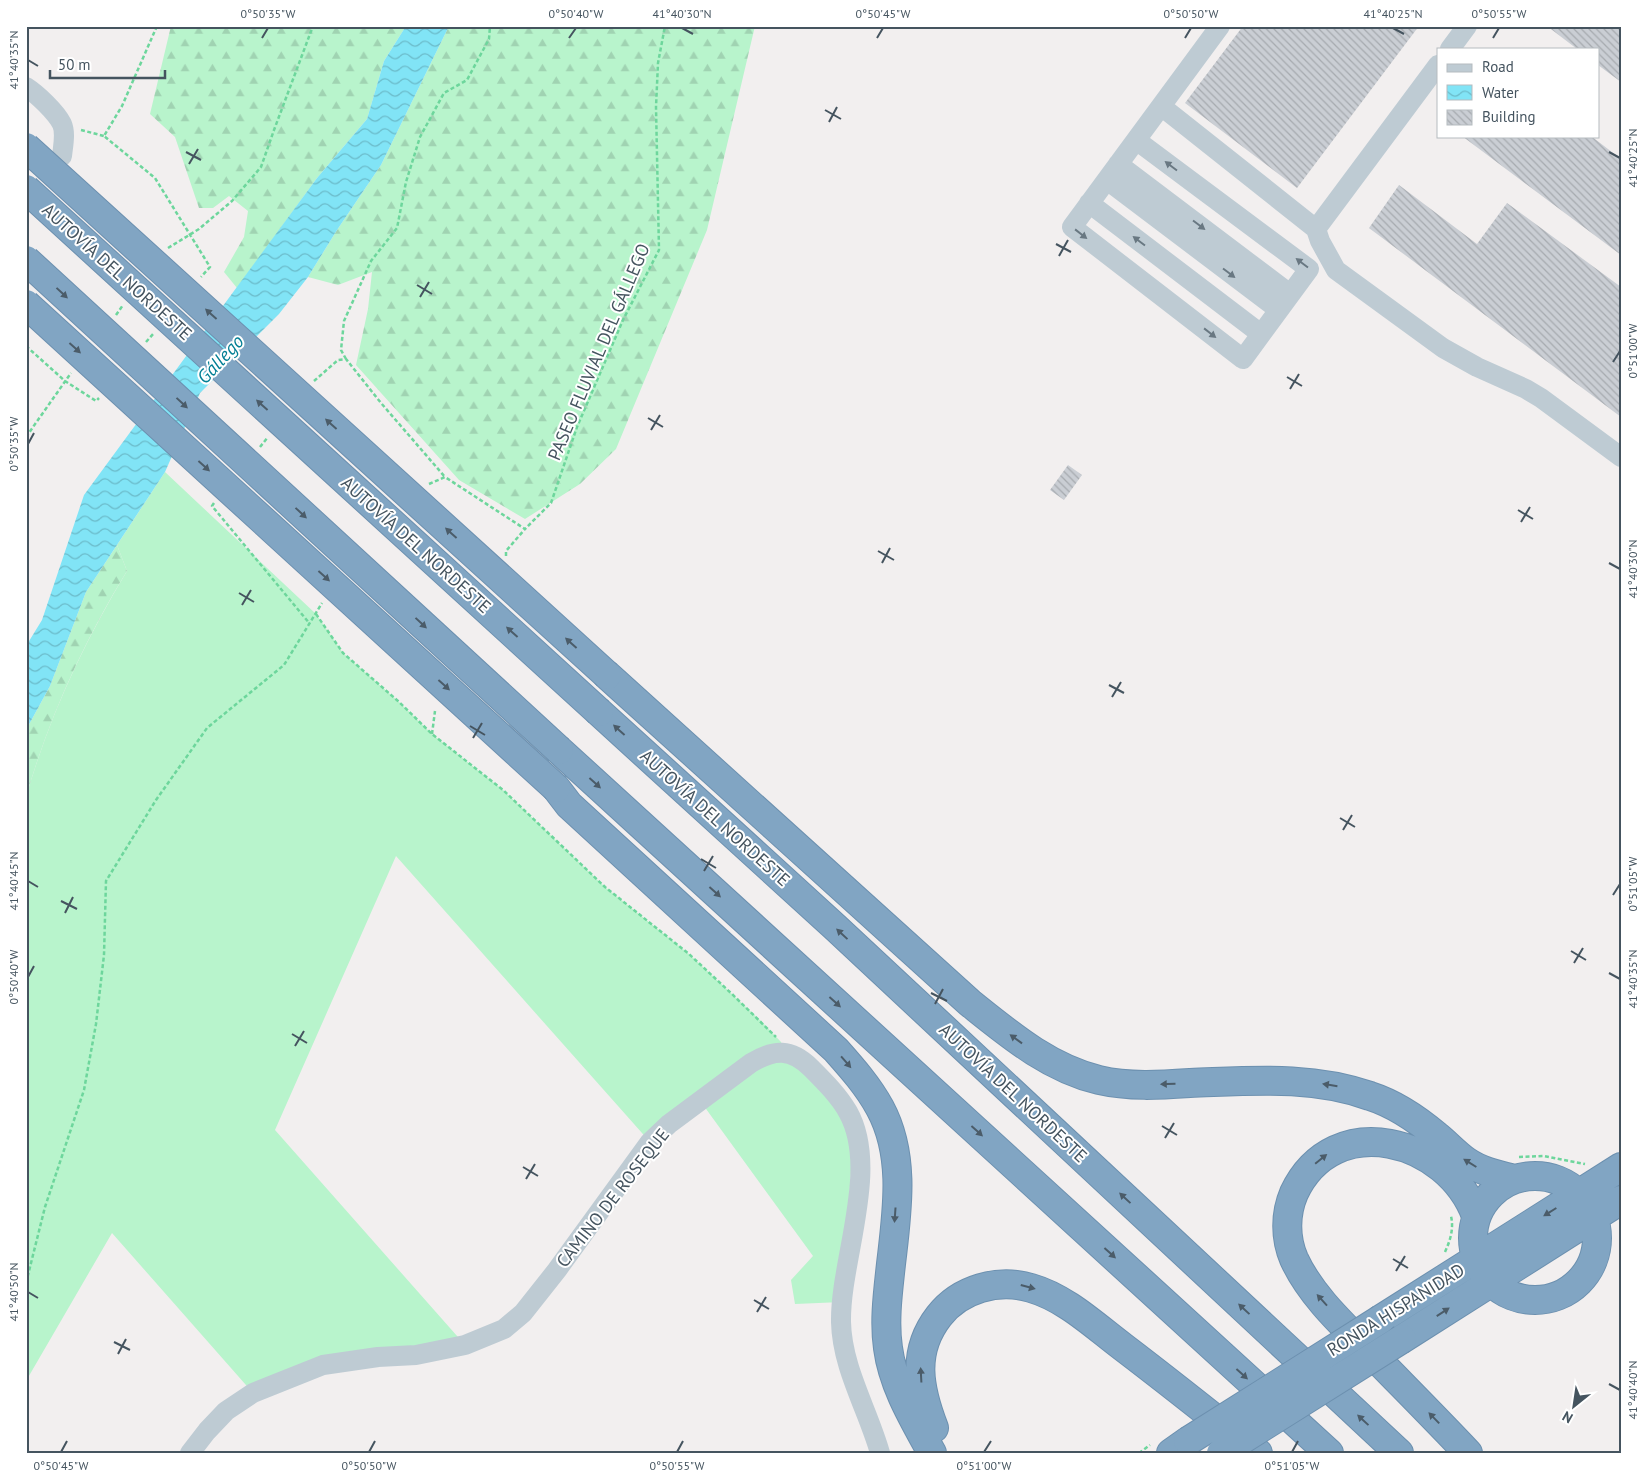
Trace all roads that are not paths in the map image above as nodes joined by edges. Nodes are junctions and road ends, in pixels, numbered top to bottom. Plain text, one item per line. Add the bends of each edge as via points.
1 (1220, 26) edge
2 (1467, 26) edge
3 (1451, 48) edge
4 (1437, 66) edge
5 (26, 87) edge
6 (1161, 106) junction
7 (1136, 140) junction
8 (26, 146) edge
9 (62, 156) dead end
10 (1118, 164) junction
11 (1106, 180) junction
12 (26, 189) edge
13 (1089, 203) junction
14 (1316, 229) junction
15 (26, 260) edge
16 (1284, 302) junction
17 (26, 304) edge
18 (1261, 334) junction
19 (1621, 458) edge
20 (660, 723) junction
21 (556, 788) junction
22 (980, 1063) junction
23 (941, 1098) junction
24 (1621, 1167) edge
25 (1515, 1179) junction
26 (1578, 1194) junction
27 (1621, 1200) edge
28 (1476, 1216) junction
29 (1593, 1217) junction
30 (1476, 1259) junction
31 (1491, 1282) junction
32 (1179, 1447) edge
33 (190, 1453) edge
34 (880, 1453) edge
35 (932, 1453) edge
36 (948, 1453) edge
37 (1221, 1453) edge
38 (1258, 1453) edge
39 (1328, 1453) edge
40 (1399, 1453) edge
41 (1468, 1453) edge

1 - 6 street
2 - 3 street
4 - 14 street
5 - 9 street via 38,94 62,124
6 - 7 street
6 - 14 street
7 - 10 street
16 -> 7 street via 1309,269
20 -> 8 highway, bridge
10 - 11 street
10 -> 16 street
11 - 13 street
11 -> 16 street
22 -> 12 highway, AUTOVÍA DEL NORDESTE, bridge
18 -> 13 street
13 -> 18 street via 1072,227 1243,359
14 - 19 street via 1336,270 1435,343 1541,398
15 -> 23 highway, bridge
16 - 18 street
17 -> 21 highway, bridge
20 - 22 highway via 712,784 905,969
25 -> 20 highway via 1488,1172 1465,1161 1437,1135 1396,1107 1339,1086 1269,1080 1130,1084 1099,1080 1041,1056 970,1004
21 - 23 highway via 574,799 703,908 901,1086
21 -> 35 highway via 569,805 836,1050 880,1107 896,1155 898,1177 888,1289 888,1347 904,1399
40 -> 22 highway, AUTOVÍA DEL NORDESTE
23 -> 39 highway
24 - 26 highway, RONDA HISPANIDAD
25 - 26 highway via 1534,1176 1554,1179
25 - 28 highway via 1492,1193
26 - 29 highway
26 -> 30 highway, RONDA HISPANIDAD
27 - 29 highway, RONDA HISPANIDAD
28 - 30 highway via 1472,1242
41 -> 28 highway via 1314,1291 1293,1257 1287,1232 1291,1200 1314,1164 1336,1148 1368,1142 1410,1148 1433,1161 1460,1185
29 - 31 highway, RONDA HISPANIDAD
29 - 31 highway via 1596,1243 1590,1267 1568,1290 1550,1298 1525,1299 1512,1296
30 - 31 highway
30 - 32 highway, RONDA HISPANIDAD, bridge
37 -> 31 highway, RONDA HISPANIDAD, bridge
33 - 34 street, CAMINO DE ROSEQUE via 226,1411 254,1394 323,1366 416,1355 465,1345 504,1328 523,1313 659,1133 756,1060 786,1052 797,1056 827,1084 854,1126 860,1167 859,1192 841,1322 845,1351
36 -> 38 highway via 934,1429 922,1391 920,1360 924,1342 933,1324 954,1302 969,1292 1006,1284 1031,1288 1056,1299 1095,1325

